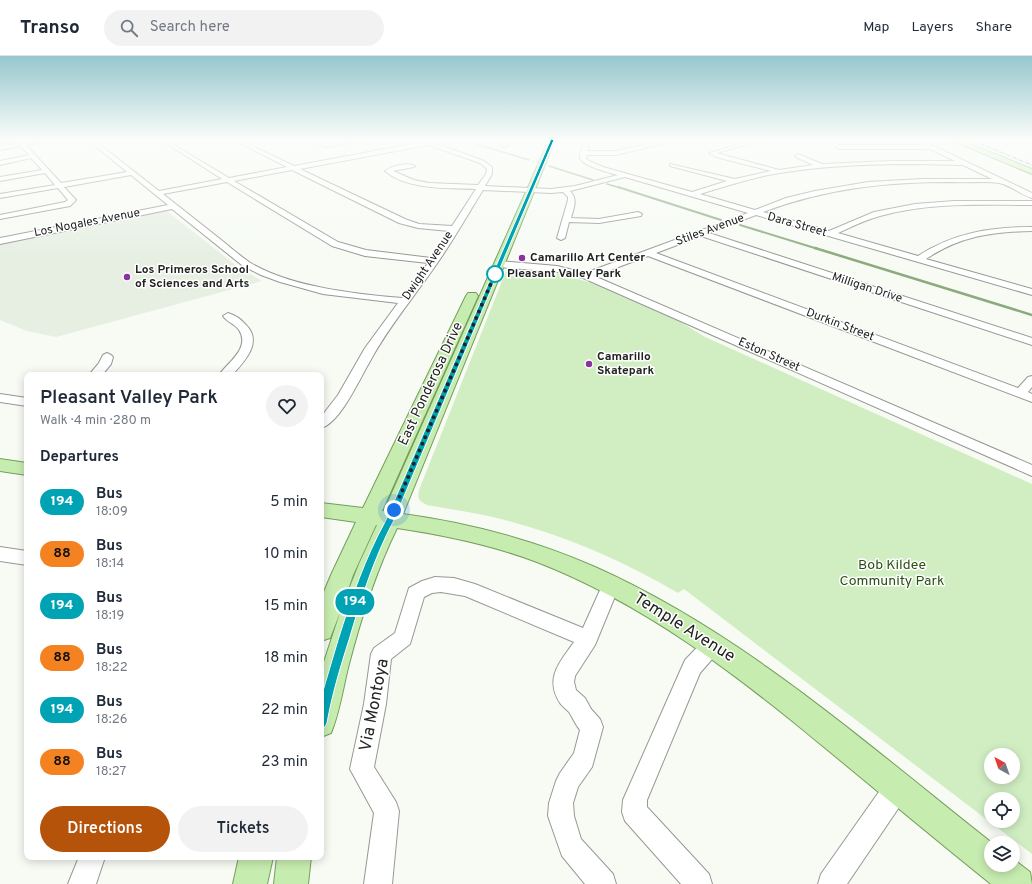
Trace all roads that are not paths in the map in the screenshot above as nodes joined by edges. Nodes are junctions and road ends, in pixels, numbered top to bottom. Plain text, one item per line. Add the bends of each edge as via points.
1 (53, 179) edge
2 (104, 179) edge
3 (139, 179) edge
4 (237, 179) edge
5 (315, 179) edge
6 (405, 179) edge
7 (486, 179) edge
8 (530, 179) edge
9 (532, 179) edge
10 (611, 179) edge
11 (639, 179) edge
12 (726, 179) edge
13 (746, 179) edge
14 (997, 179) edge
15 (230, 180) junction
16 (735, 181) junction
17 (1002, 181) junction
18 (59, 186) junction
19 (479, 188) junction
20 (526, 190) junction
21 (565, 190) junction
22 (158, 193) junction
23 (692, 194) junction
24 (0, 196) edge
25 (1032, 196) edge
26 (1032, 203) edge
27 (175, 206) junction
28 (511, 212) dead end
29 (756, 213) junction
30 (638, 214) dead end
31 (0, 216) edge
32 (565, 220) junction
33 (453, 229) junction
34 (1032, 229) edge
35 (502, 232) dead end
36 (702, 233) junction
37 (830, 234) junction
38 (561, 238) dead end
39 (0, 241) edge
40 (649, 253) junction
41 (918, 260) junction
42 (434, 261) junction
43 (494, 263) junction
44 (586, 276) junction
45 (1032, 292) edge
46 (404, 301) junction
47 (228, 316) dead end
48 (1032, 342) edge
49 (107, 357) dead end
50 (98, 372) edge
51 (227, 372) edge
52 (1032, 380) edge
53 (1020, 393) junction
54 (0, 398) edge
55 (1032, 398) edge
56 (24, 402) edge
57 (324, 421) edge
58 (0, 465) edge
59 (24, 469) edge
60 (1032, 471) edge
61 (324, 510) edge
62 (380, 518) junction
63 (0, 554) edge
64 (24, 558) edge
65 (611, 584) junction
66 (324, 622) edge
67 (588, 639) junction
68 (713, 644) junction
69 (324, 707) edge
70 (898, 788) junction
71 (984, 857) edge
72 (91, 860) edge
73 (255, 860) edge
74 (294, 860) edge
75 (1003, 872) edge
76 (82, 884) edge
77 (250, 884) edge
78 (292, 884) edge
79 (378, 884) edge
80 (603, 884) edge
81 (699, 884) edge
82 (831, 884) edge
83 (1018, 884) edge

1 - 18 street
2 - 18 street
3 - 22 street
4 - 15 street
5 - 33 street via 402,221 418,226
6 - 19 street via 420,184
7 - 19 street, Dwight Avenue
8 - 20 main road, East Ponderosa Drive
9 - 20 main road, East Ponderosa Drive
10 - 21 street
11 - 23 street, Dara Street
12 - 16 street
13 - 16 street
14 - 17 street
15 - 22 street
15 - 42 street via 335,244 365,253
16 - 23 street
17 - 25 street
17 - 29 street, Stiles Avenue via 918,181 845,187 802,196
18 - 24 street
18 - 31 street via 72,199 67,204
19 - 20 street
19 - 33 street, Dwight Avenue
20 - 21 street
20 - 28 main road, East Ponderosa Drive
20 - 43 main road, East Ponderosa Drive
21 - 32 street via 569,192 572,200
22 - 27 street
23 - 29 street, Dara Street
26 - 37 street via 957,203 909,208 870,216
27 - 39 street, Los Nogales Avenue
27 - 46 street via 246,264 266,273 337,294
29 - 36 street, Stiles Avenue
29 - 37 street, Dara Street
30 - 32 street via 599,221
32 - 38 street
33 - 42 street, Dwight Avenue
34 - 41 street via 962,237 947,242
35 - 43 main road, East Ponderosa Drive
36 - 40 street, Stiles Avenue
36 - 48 street, Milligan Drive
37 - 41 street, Dara Street
40 - 44 street, Stiles Avenue
40 - 53 street, Durkin Street
41 - 45 street, Dara Street
42 - 46 street, Dwight Avenue
43 - 44 street, Eston Street via 557,269
43 - 62 main road, East Ponderosa Drive
44 - 60 street, Eston Street
46 - 57 street, Dwight Avenue via 371,348 336,407
47 - 51 street via 245,328 248,342 241,358
49 - 50 street
52 - 53 street
53 - 55 street, Durkin Street
54 - 56 street
58 - 59 main road
61 - 62 main road, Temple Avenue
62 - 65 main road, Temple Avenue via 490,538 545,556
62 - 66 main road, East Ponderosa Drive via 342,575
62 - 69 main road, East Ponderosa Drive via 379,541 357,596
63 - 64 street
65 - 67 street
65 - 68 main road, Temple Avenue via 667,614
67 - 79 street, Via Montoya via 468,589 435,584 425,586 416,593 403,638 381,654 375,704 362,769 387,810
67 - 80 street via 565,673 563,682 568,696 592,727 584,760 568,781 561,803 561,816 571,847
68 - 70 main road, Temple Avenue
68 - 81 street via 692,667 635,800 634,812
70 - 71 main road, Temple Avenue
70 - 82 street
72 - 76 street
73 - 77 main road
74 - 78 main road
75 - 83 main road

